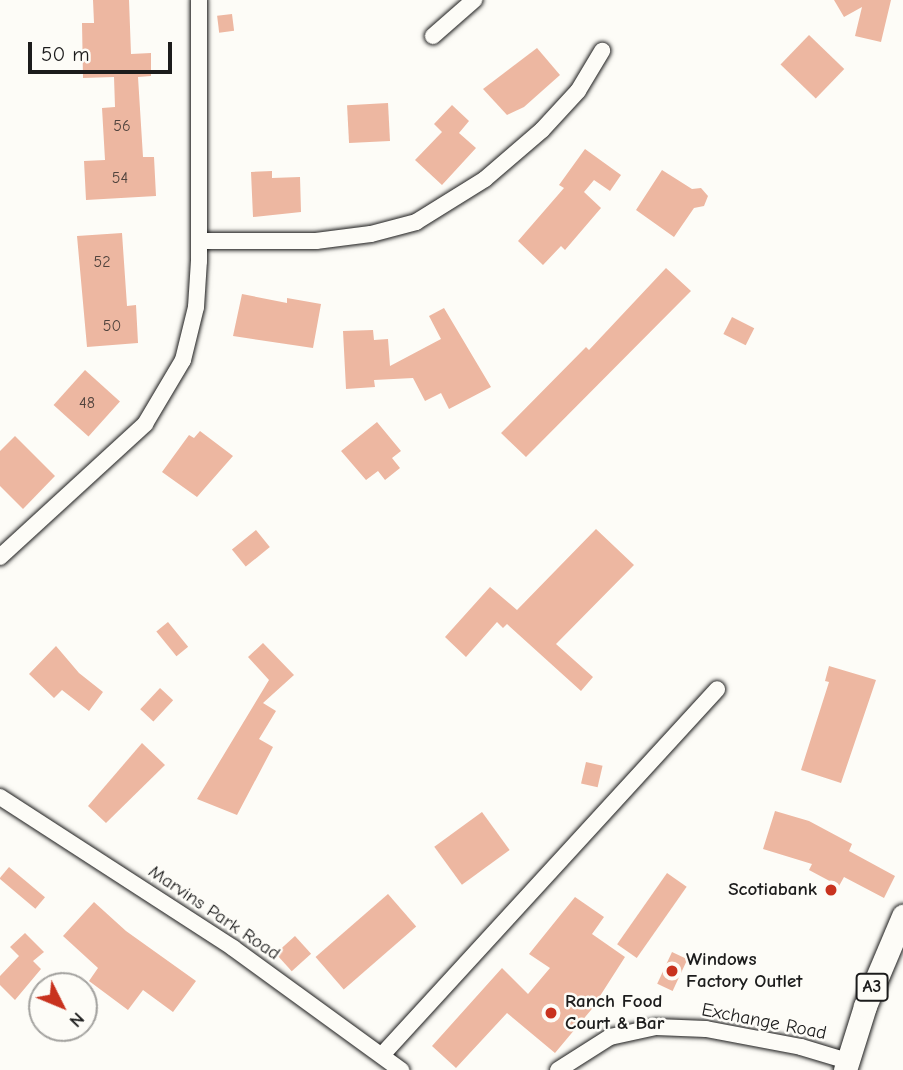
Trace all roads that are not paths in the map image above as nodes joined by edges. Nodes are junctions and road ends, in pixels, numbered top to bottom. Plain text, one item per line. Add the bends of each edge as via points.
1 (199, 0) edge
2 (474, 0) edge
3 (433, 36) dead end
4 (602, 51) dead end
5 (200, 242) junction
6 (0, 558) edge
7 (717, 689) dead end
8 (0, 797) edge
9 (903, 916) edge
10 (382, 1055) junction
11 (846, 1065) edge
12 (401, 1070) edge
13 (558, 1070) edge

1 - 5 street
2 - 3 street
4 - 5 street via 578,91 542,130 485,179 416,222 316,241
5 - 6 street via 193,320 183,360 158,408
7 - 10 street
8 - 10 street, Marvins Park Road via 233,948
9 - 11 main road, A3 via 878,971
10 - 12 street, Marvins Park Road
11 - 13 street, Exchange Road via 801,1047 706,1029 656,1027 610,1037

